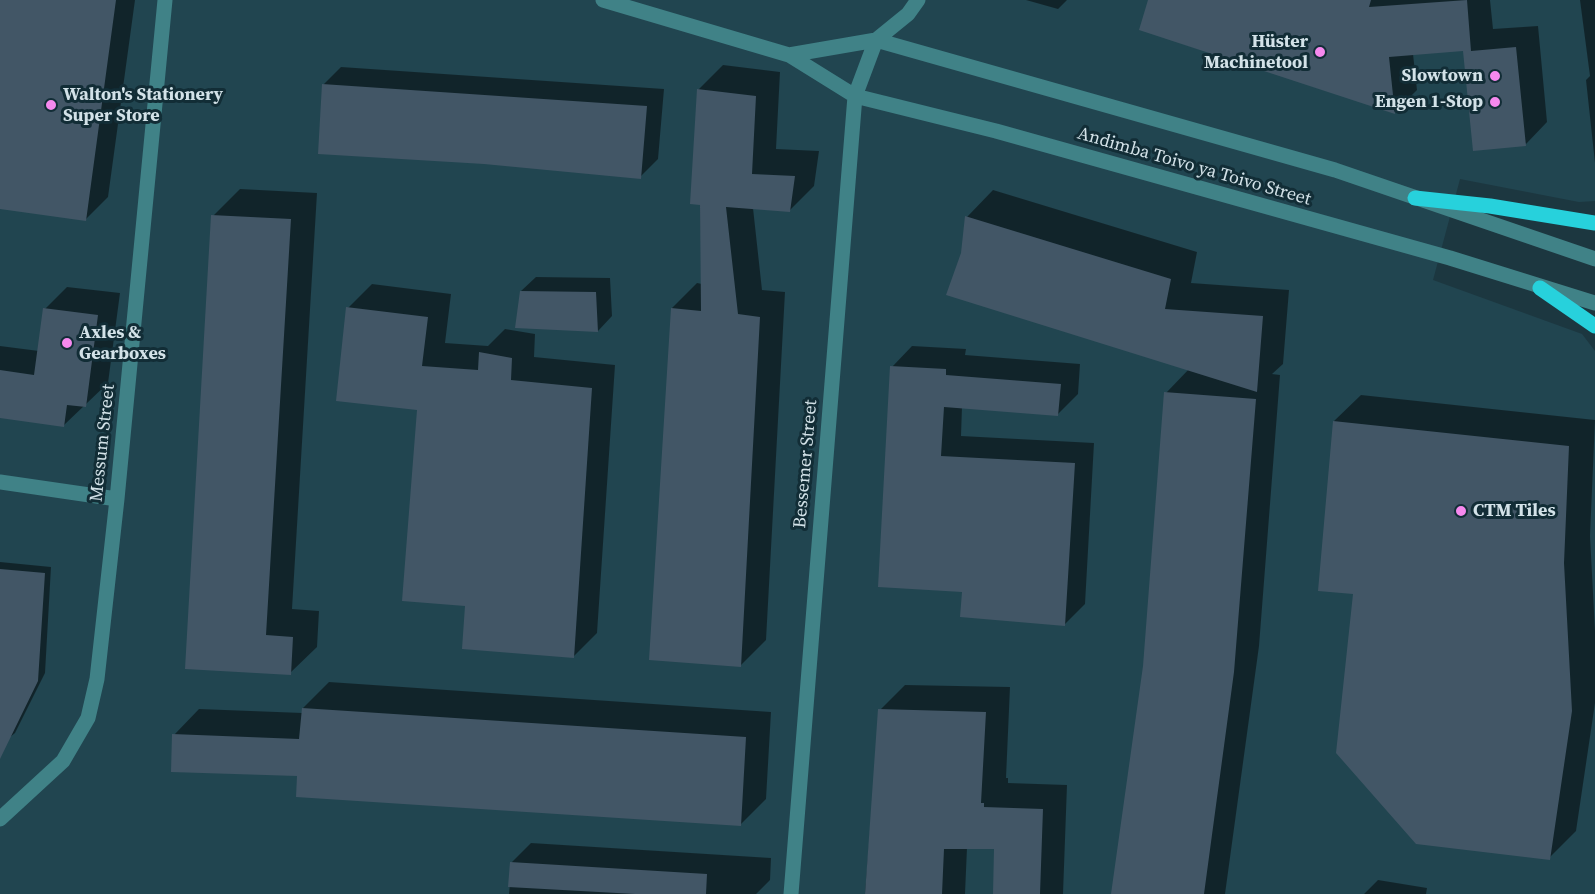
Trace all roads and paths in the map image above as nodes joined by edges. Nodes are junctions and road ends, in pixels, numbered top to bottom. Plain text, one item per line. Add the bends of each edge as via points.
1 (165, 0) edge
2 (603, 0) edge
3 (918, 0) edge
4 (876, 40) junction
5 (789, 55) junction
6 (855, 96) junction
7 (1415, 198) junction
8 (1595, 223) edge
9 (1595, 259) edge
10 (1540, 288) junction
11 (1595, 303) edge
12 (1595, 326) edge
13 (0, 482) edge
14 (117, 499) junction
15 (0, 819) edge
16 (791, 894) edge

1 - 14 street, Messum Street
2 - 5 street, Andimba Toivo ya Toivo Street
3 - 4 street via 908,14
4 - 5 street, Andimba Toivo ya Toivo Street
4 - 6 street, Bessemer Street
4 - 7 street, Andimba Toivo ya Toivo Street via 1335,170
5 - 6 street, Andimba Toivo ya Toivo Street
6 - 10 street, Andimba Toivo ya Toivo Street via 996,131 1450,258
6 - 16 street, Bessemer Street
7 - 8 main road
7 - 9 street, Andimba Toivo ya Toivo Street
10 - 11 street, Andimba Toivo ya Toivo Street
10 - 12 main road
13 - 14 street
14 - 15 street, Messum Street via 97,679 88,718 63,761

